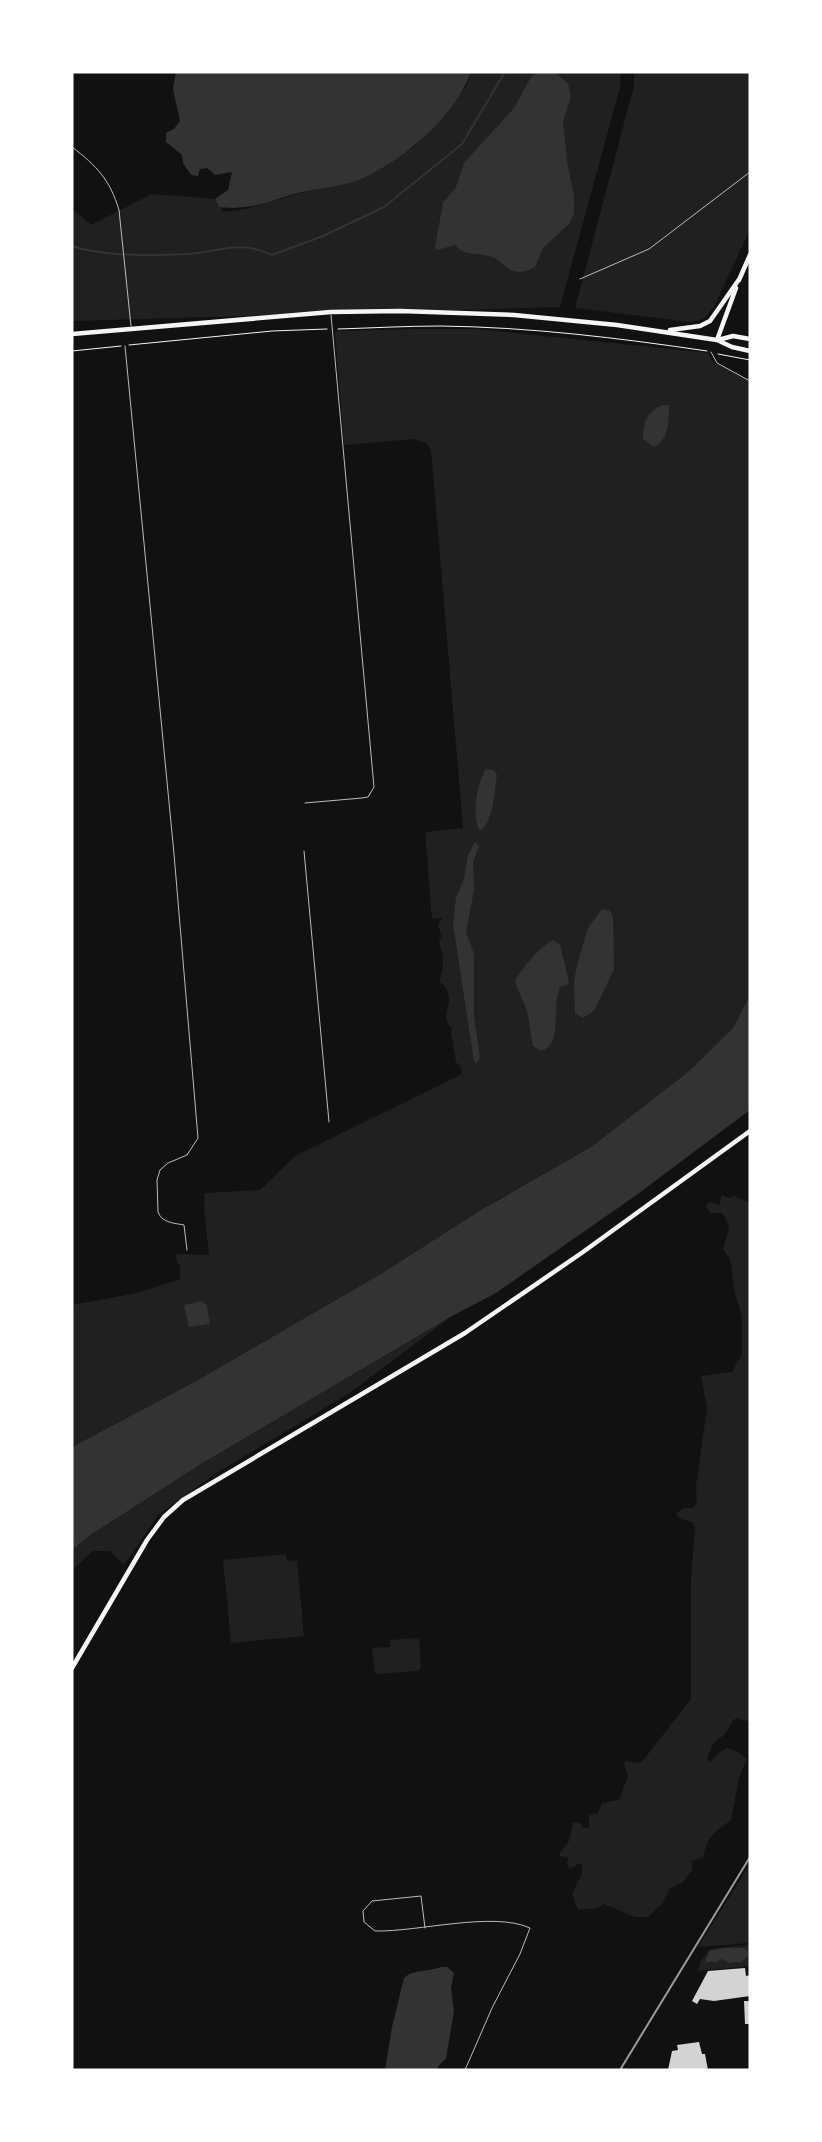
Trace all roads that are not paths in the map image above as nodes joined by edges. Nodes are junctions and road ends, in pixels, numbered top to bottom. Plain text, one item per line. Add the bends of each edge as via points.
1 (72, 147) edge
2 (750, 172) edge
3 (750, 255) edge
4 (740, 278) junction
5 (580, 279) dead end
6 (331, 313) junction
7 (131, 328) junction
8 (665, 331) junction
9 (72, 334) edge
10 (750, 339) edge
11 (717, 340) junction
12 (125, 345) road end
13 (750, 351) edge
14 (711, 352) road end
15 (750, 381) edge
16 (305, 803) dead end
17 (304, 851) dead end
18 (329, 1122) dead end
19 (750, 1131) edge
20 (187, 1250) dead end
21 (72, 1668) edge
22 (425, 1927) junction
23 (466, 2070) edge

1 - 7 lane via 106,178 119,211
2 - 5 lane via 649,250
3 - 4 highway
4 - 8 highway via 709,321
4 - 11 highway
6 - 7 highway
6 - 8 highway via 514,315
6 - 16 lane via 374,787 362,799
7 - 9 highway
8 - 11 highway
10 - 11 highway via 733,336
11 - 13 highway
12 - 20 lane via 198,1138 187,1155 160,1170 158,1212 166,1221 184,1225
14 - 15 lane via 717,363
17 - 18 lane
19 - 21 highway via 465,1333 183,1500 147,1539
22 - 22 lane via 375,1931 364,1922 363,1911 372,1901 421,1896
22 - 23 lane via 507,1920 530,1928

